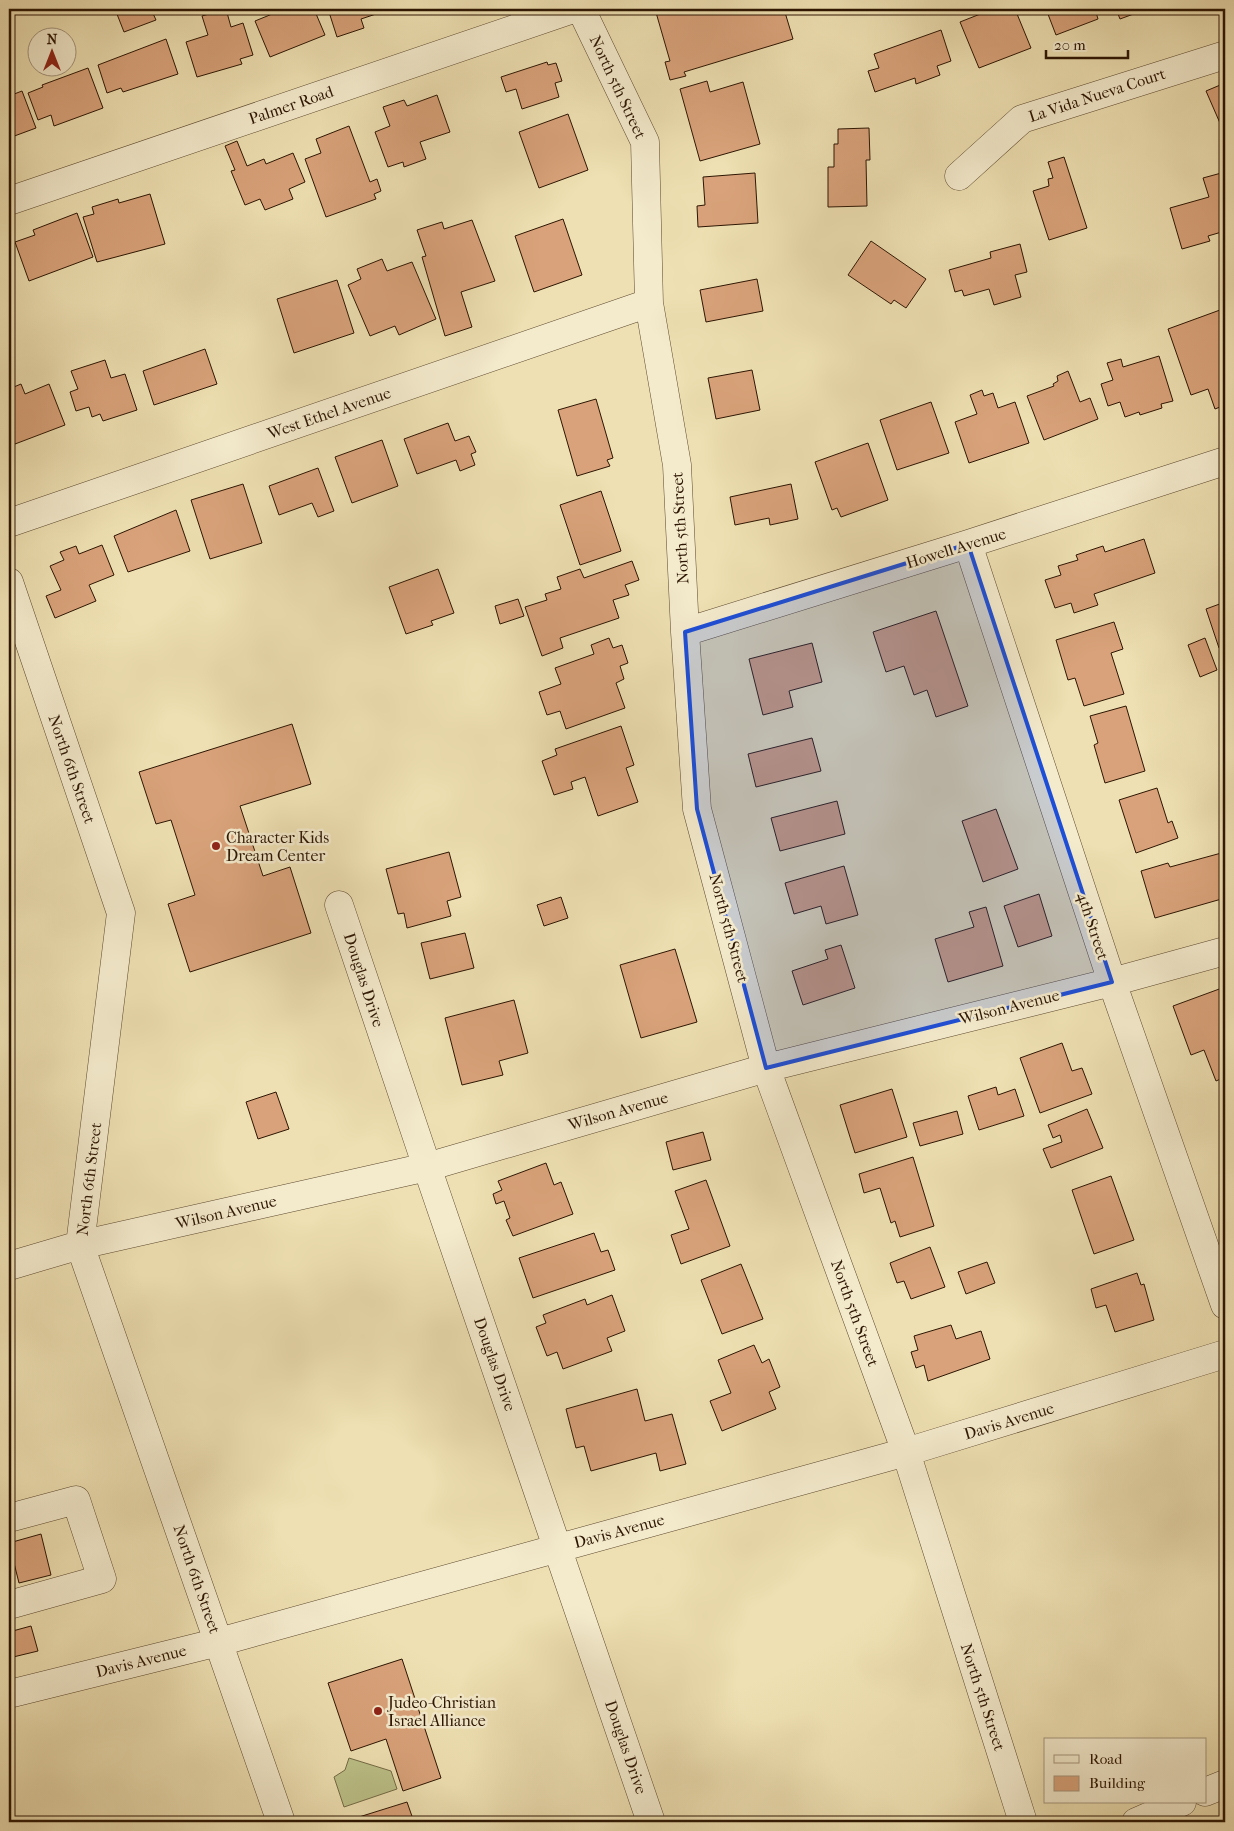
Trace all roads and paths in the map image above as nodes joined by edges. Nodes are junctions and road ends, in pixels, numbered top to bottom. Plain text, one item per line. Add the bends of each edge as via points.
1 (573, 9) edge
2 (581, 9) edge
3 (1225, 55) edge
4 (959, 176) dead end
5 (9, 201) edge
6 (649, 303) junction
7 (1225, 461) edge
8 (9, 523) edge
9 (968, 544) junction
10 (9, 582) edge
11 (685, 632) junction
12 (339, 905) dead end
13 (1225, 951) edge
14 (1112, 982) junction
15 (766, 1068) junction
16 (427, 1167) junction
17 (80, 1245) junction
18 (9, 1266) edge
19 (1225, 1306) edge
20 (1225, 1354) edge
21 (906, 1452) junction
22 (9, 1518) edge
23 (559, 1548) junction
24 (9, 1605) edge
25 (219, 1642) junction
26 (9, 1694) edge
27 (1225, 1784) edge
28 (1206, 1792) edge
29 (1177, 1804) edge
30 (281, 1822) edge
31 (651, 1822) edge
32 (1023, 1822) edge
33 (1136, 1822) edge

1 - 5 street, Palmer Road
2 - 6 street, North 5th Street via 644,142
3 - 4 street, La Vida Nueva Court via 1022,119
6 - 8 street, West Ethel Avenue
6 - 11 street, North 5th Street via 677,465
7 - 9 street, Howell Avenue
9 - 11 street, Howell Avenue
9 - 14 street, 4th Street
10 - 17 street, North 6th Street via 122,913
11 - 15 street, North 5th Street via 697,809
12 - 16 street, Douglas Drive
13 - 14 street, Wilson Avenue
14 - 15 street, Wilson Avenue
14 - 19 street, 4th Street
15 - 16 street, Wilson Avenue
15 - 21 street, North 5th Street
16 - 17 street, Wilson Avenue
16 - 23 street, Douglas Drive
17 - 18 street, Wilson Avenue
17 - 25 street, North 6th Street
20 - 21 street, Davis Avenue
21 - 23 street, Davis Avenue
21 - 32 street, North 5th Street
22 - 24 street via 76,1500 102,1579
23 - 25 street, Davis Avenue
23 - 31 street, Douglas Drive
25 - 26 street, Davis Avenue
25 - 30 street, North 6th Street
27 - 28 street
29 - 33 street

